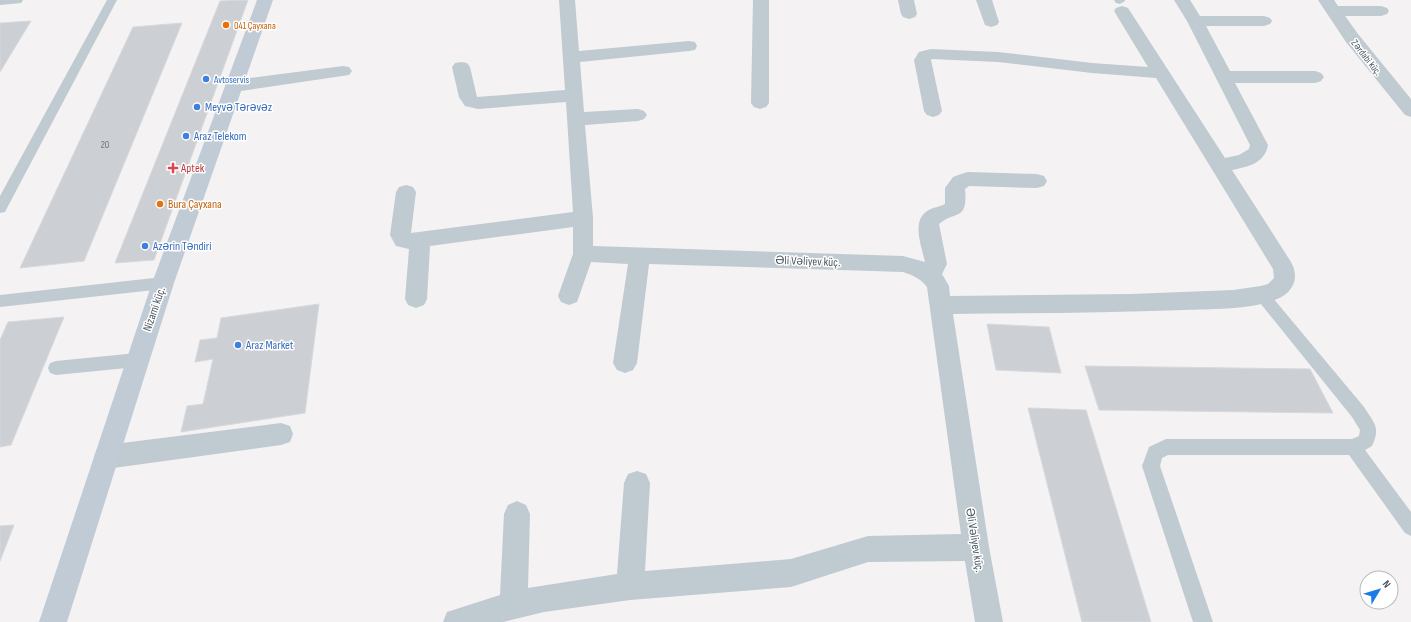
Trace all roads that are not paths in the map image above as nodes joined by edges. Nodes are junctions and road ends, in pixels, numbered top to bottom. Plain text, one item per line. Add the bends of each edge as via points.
1 (0, 0) edge
2 (15, 0) edge
3 (112, 0) edge
4 (265, 0) edge
5 (567, 0) edge
6 (761, 0) edge
7 (984, 0) edge
8 (1182, 0) edge
9 (1120, 4) edge
10 (1330, 6) edge
11 (1380, 11) dead end
12 (1195, 21) junction
13 (1264, 21) dead end
14 (991, 22) dead end
15 (689, 46) dead end
16 (572, 57) junction
17 (461, 67) dead end
18 (343, 71) dead end
19 (1160, 73) junction
20 (1224, 77) junction
21 (1315, 77) dead end
22 (1411, 84) edge
23 (1389, 85) junction
24 (234, 86) junction
25 (575, 95) junction
26 (760, 103) dead end
27 (934, 111) dead end
28 (1411, 111) edge
29 (638, 115) dead end
30 (576, 119) junction
31 (1219, 166) junction
32 (1037, 181) dead end
33 (406, 192) dead end
34 (0, 208) edge
35 (584, 218) junction
36 (420, 240) junction
37 (583, 254) junction
38 (640, 256) junction
39 (930, 275) junction
40 (163, 283) junction
41 (569, 296) dead end
42 (1262, 296) junction
43 (416, 300) dead end
44 (0, 301) edge
45 (941, 305) junction
46 (137, 360) junction
47 (625, 363) dead end
48 (56, 368) dead end
49 (281, 434) dead end
50 (1352, 447) junction
51 (106, 456) junction
52 (637, 484) dead end
53 (517, 514) dead end
54 (1411, 527) edge
55 (976, 547) junction
56 (630, 586) junction
57 (513, 605) junction
58 (53, 622) edge
59 (457, 622) edge
60 (989, 622) edge
61 (1203, 622) edge

1 - 2 street
3 - 34 lane
4 - 24 street, Nizami küç.
5 - 16 street
6 - 26 street
7 - 14 street
8 - 12 street
9 - 19 street
10 - 11 street
10 - 23 street, Zərdabi küç.
12 - 13 street
12 - 20 street
15 - 16 street
16 - 25 street
17 - 25 street via 471,102
18 - 24 street
19 - 27 street via 998,57 931,54 922,60
19 - 31 street
20 - 21 street
20 - 31 street via 1259,150 1257,155 1250,159
22 - 23 street
23 - 28 street, Zərdabi küç.
24 - 40 street, Nizami küç.
25 - 30 street
29 - 30 street
30 - 35 street
31 - 42 street via 1284,268 1285,281 1276,290
32 - 39 street via 968,179 960,182 955,188 955,206 951,211 934,215 929,221 936,264
33 - 36 street via 400,235 403,240
35 - 36 street
35 - 37 street
36 - 43 street
37 - 38 street, Əli Vəliyev küç.
37 - 41 street
38 - 39 street, Əli Vəliyev küç. via 903,264 914,266
38 - 47 street
39 - 45 street, Əli Vəliyev küç. via 938,286
40 - 44 lane
40 - 46 street, Nizami küç.
42 - 45 street via 1233,300 1139,303
42 - 50 lane via 1358,412 1368,429 1366,441
45 - 55 street, Əli Vəliyev küç.
46 - 48 lane
46 - 51 street, Nizami küç.
49 - 51 street
50 - 54 lane
50 - 61 lane via 1166,447 1155,453 1151,466
51 - 58 street, Nizami küç.
52 - 56 street
53 - 57 street
55 - 56 street via 868,549 791,573
55 - 60 street, Əli Vəliyev küç.
56 - 57 street
57 - 59 street

